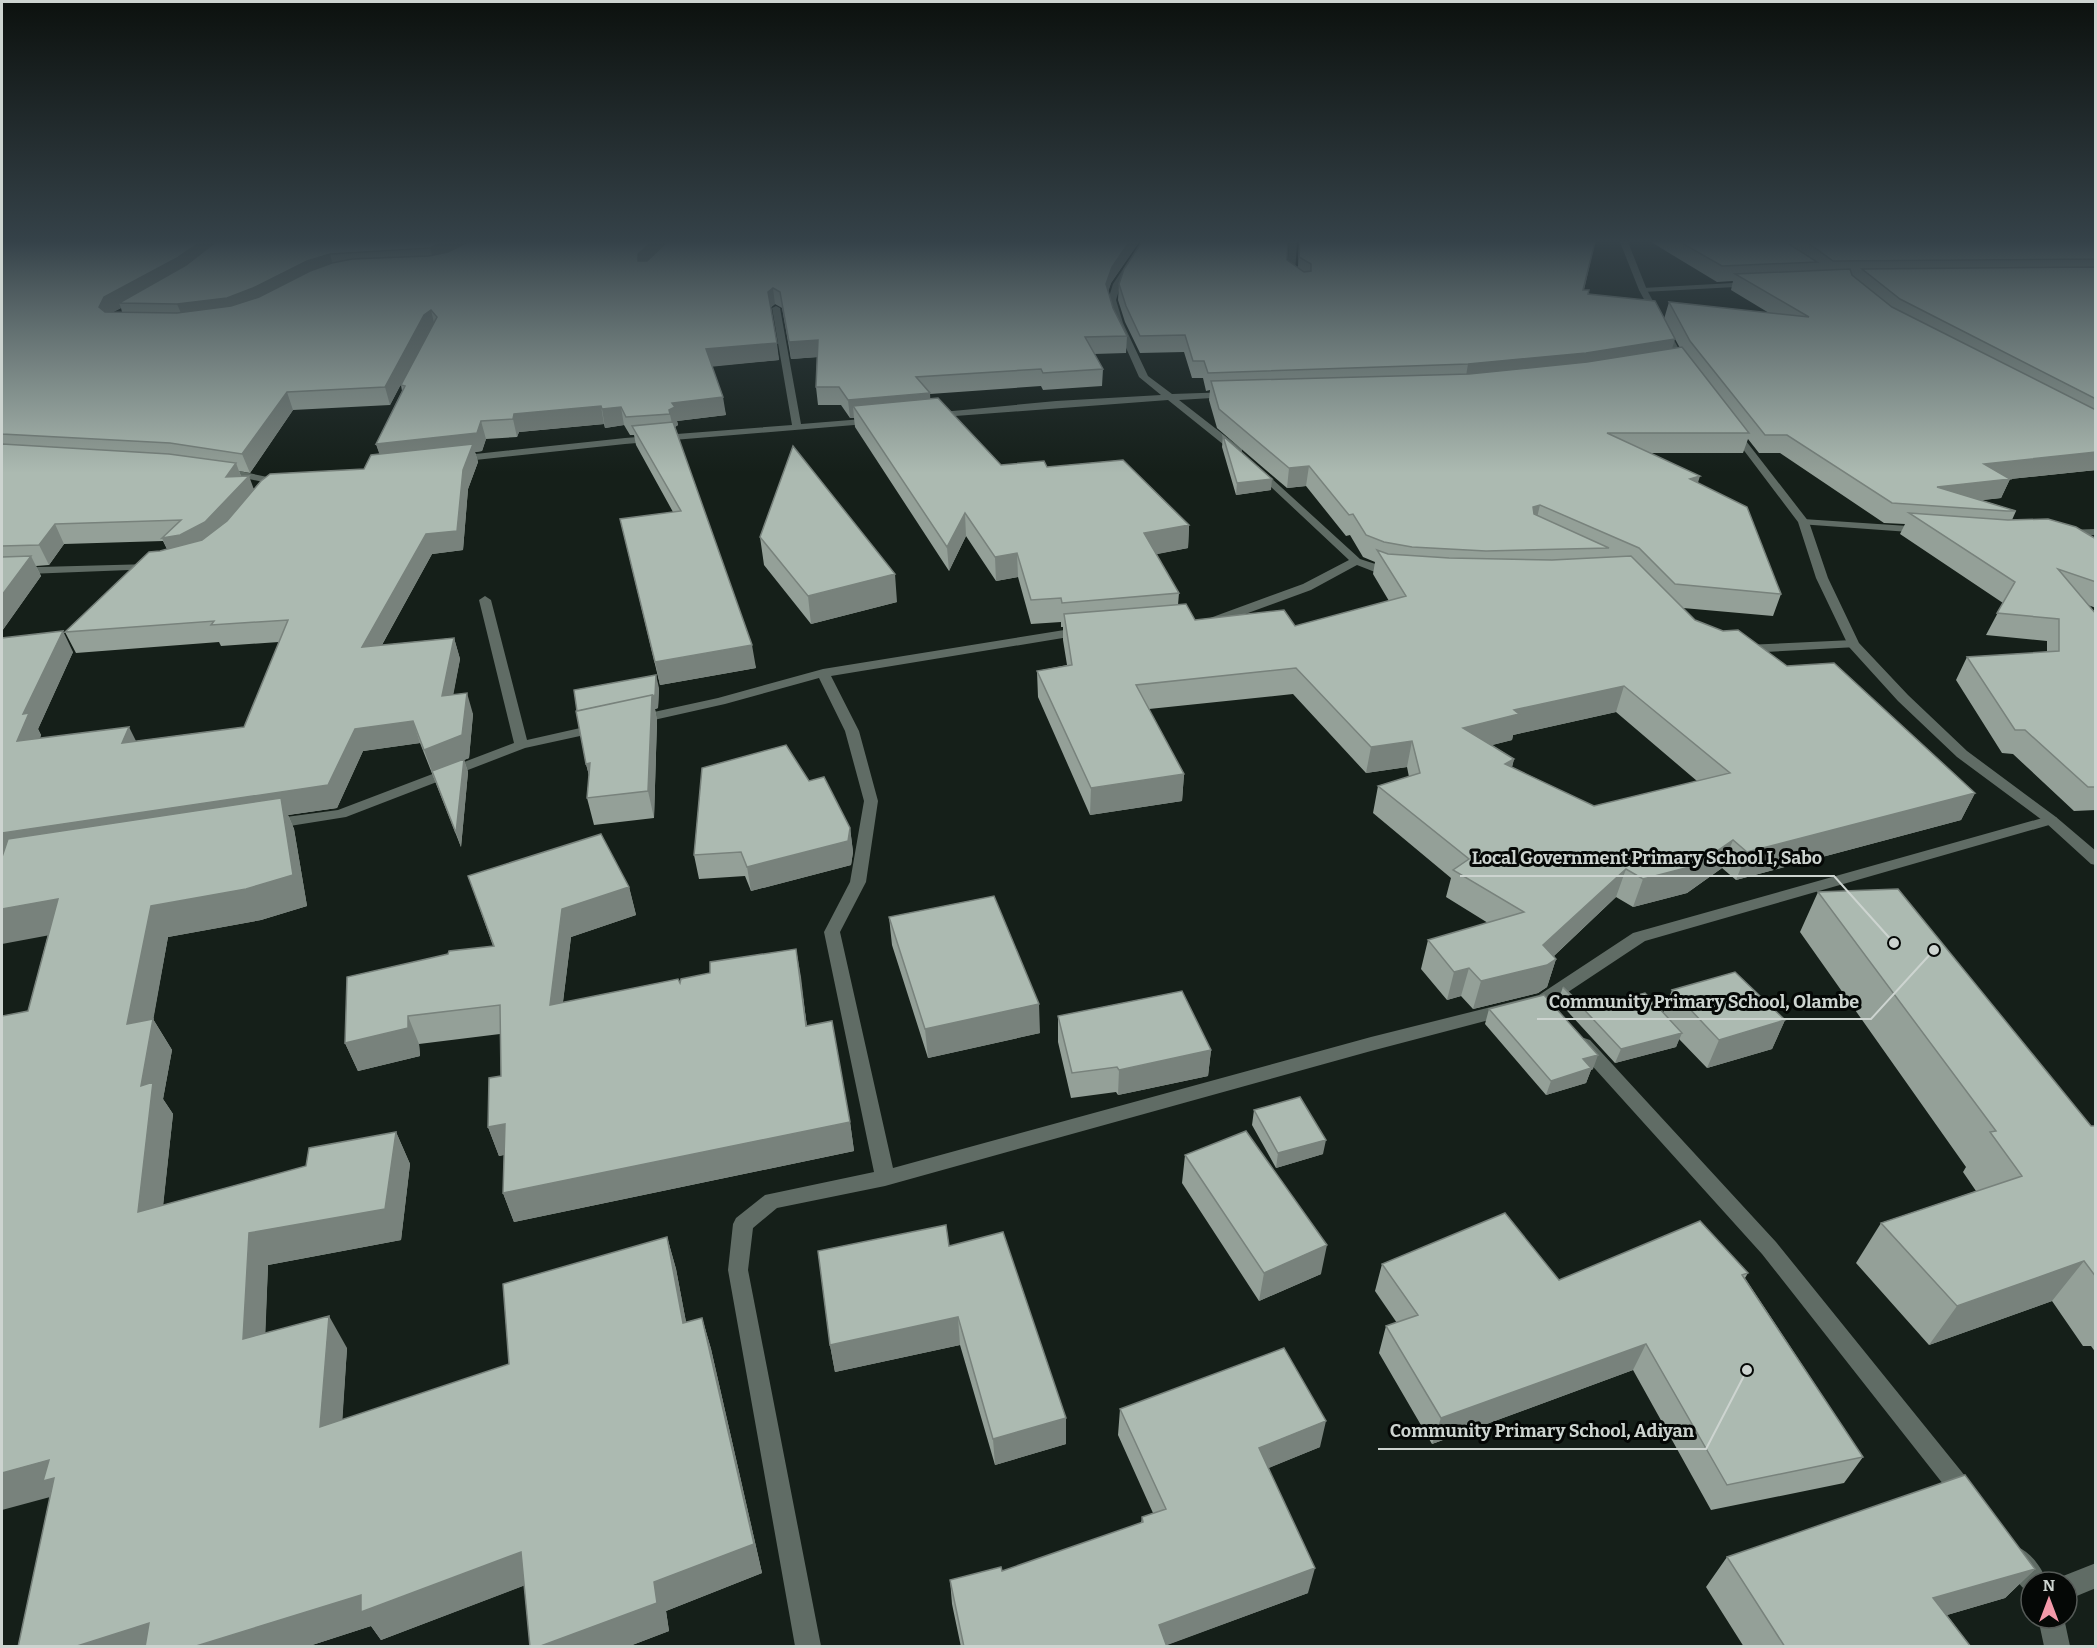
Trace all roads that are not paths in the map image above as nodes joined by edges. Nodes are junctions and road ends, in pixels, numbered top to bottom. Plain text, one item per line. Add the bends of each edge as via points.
1 (778, 319) edge
2 (1118, 319) edge
3 (1656, 319) edge
4 (1694, 380) edge
5 (1234, 394) edge
6 (1174, 399) junction
7 (926, 416) edge
8 (1723, 417) edge
9 (891, 420) edge
10 (797, 428) junction
11 (451, 460) edge
12 (214, 470) edge
13 (294, 479) edge
14 (282, 483) junction
15 (273, 489) edge
16 (1803, 522) junction
17 (1941, 532) edge
18 (2096, 532) edge
19 (2052, 533) edge
20 (1356, 561) junction
21 (168, 566) edge
22 (2, 572) edge
23 (1404, 574) edge
24 (485, 600) dead end
25 (1197, 622) edge
26 (1094, 630) edge
27 (1852, 644) junction
28 (1731, 650) edge
29 (823, 673) junction
30 (521, 745) junction
31 (2051, 820) junction
32 (259, 826) edge
33 (2096, 860) edge
34 (1544, 1000) junction
35 (885, 1178) junction
36 (1976, 1508) edge
37 (2006, 1545) edge
38 (2026, 1570) edge
39 (2096, 1575) edge
40 (2079, 1582) edge
41 (2053, 1630) edge
42 (808, 1647) edge
43 (2057, 1647) edge

1 - 10 street
2 - 6 street via 1144,376
3 - 4 street via 1674,361
5 - 6 street
6 - 7 street
6 - 20 street via 1240,453
8 - 16 street
9 - 10 street
10 - 11 street
12 - 14 street
13 - 14 street
14 - 15 street
16 - 17 street
16 - 27 street via 1822,578
18 - 19 street
20 - 23 street via 1384,572
20 - 25 street via 1307,587 1221,620
21 - 22 street
24 - 30 street
26 - 29 street
27 - 28 street
27 - 31 street via 1962,754
29 - 30 street via 720,701
29 - 35 street via 852,731 871,801 858,882 832,932
30 - 32 street via 341,814
31 - 33 street
31 - 34 street via 1639,937
34 - 35 street
34 - 36 street via 1769,1248
35 - 42 street via 772,1200 743,1224 738,1270
37 - 38 street
39 - 40 street
41 - 43 street

